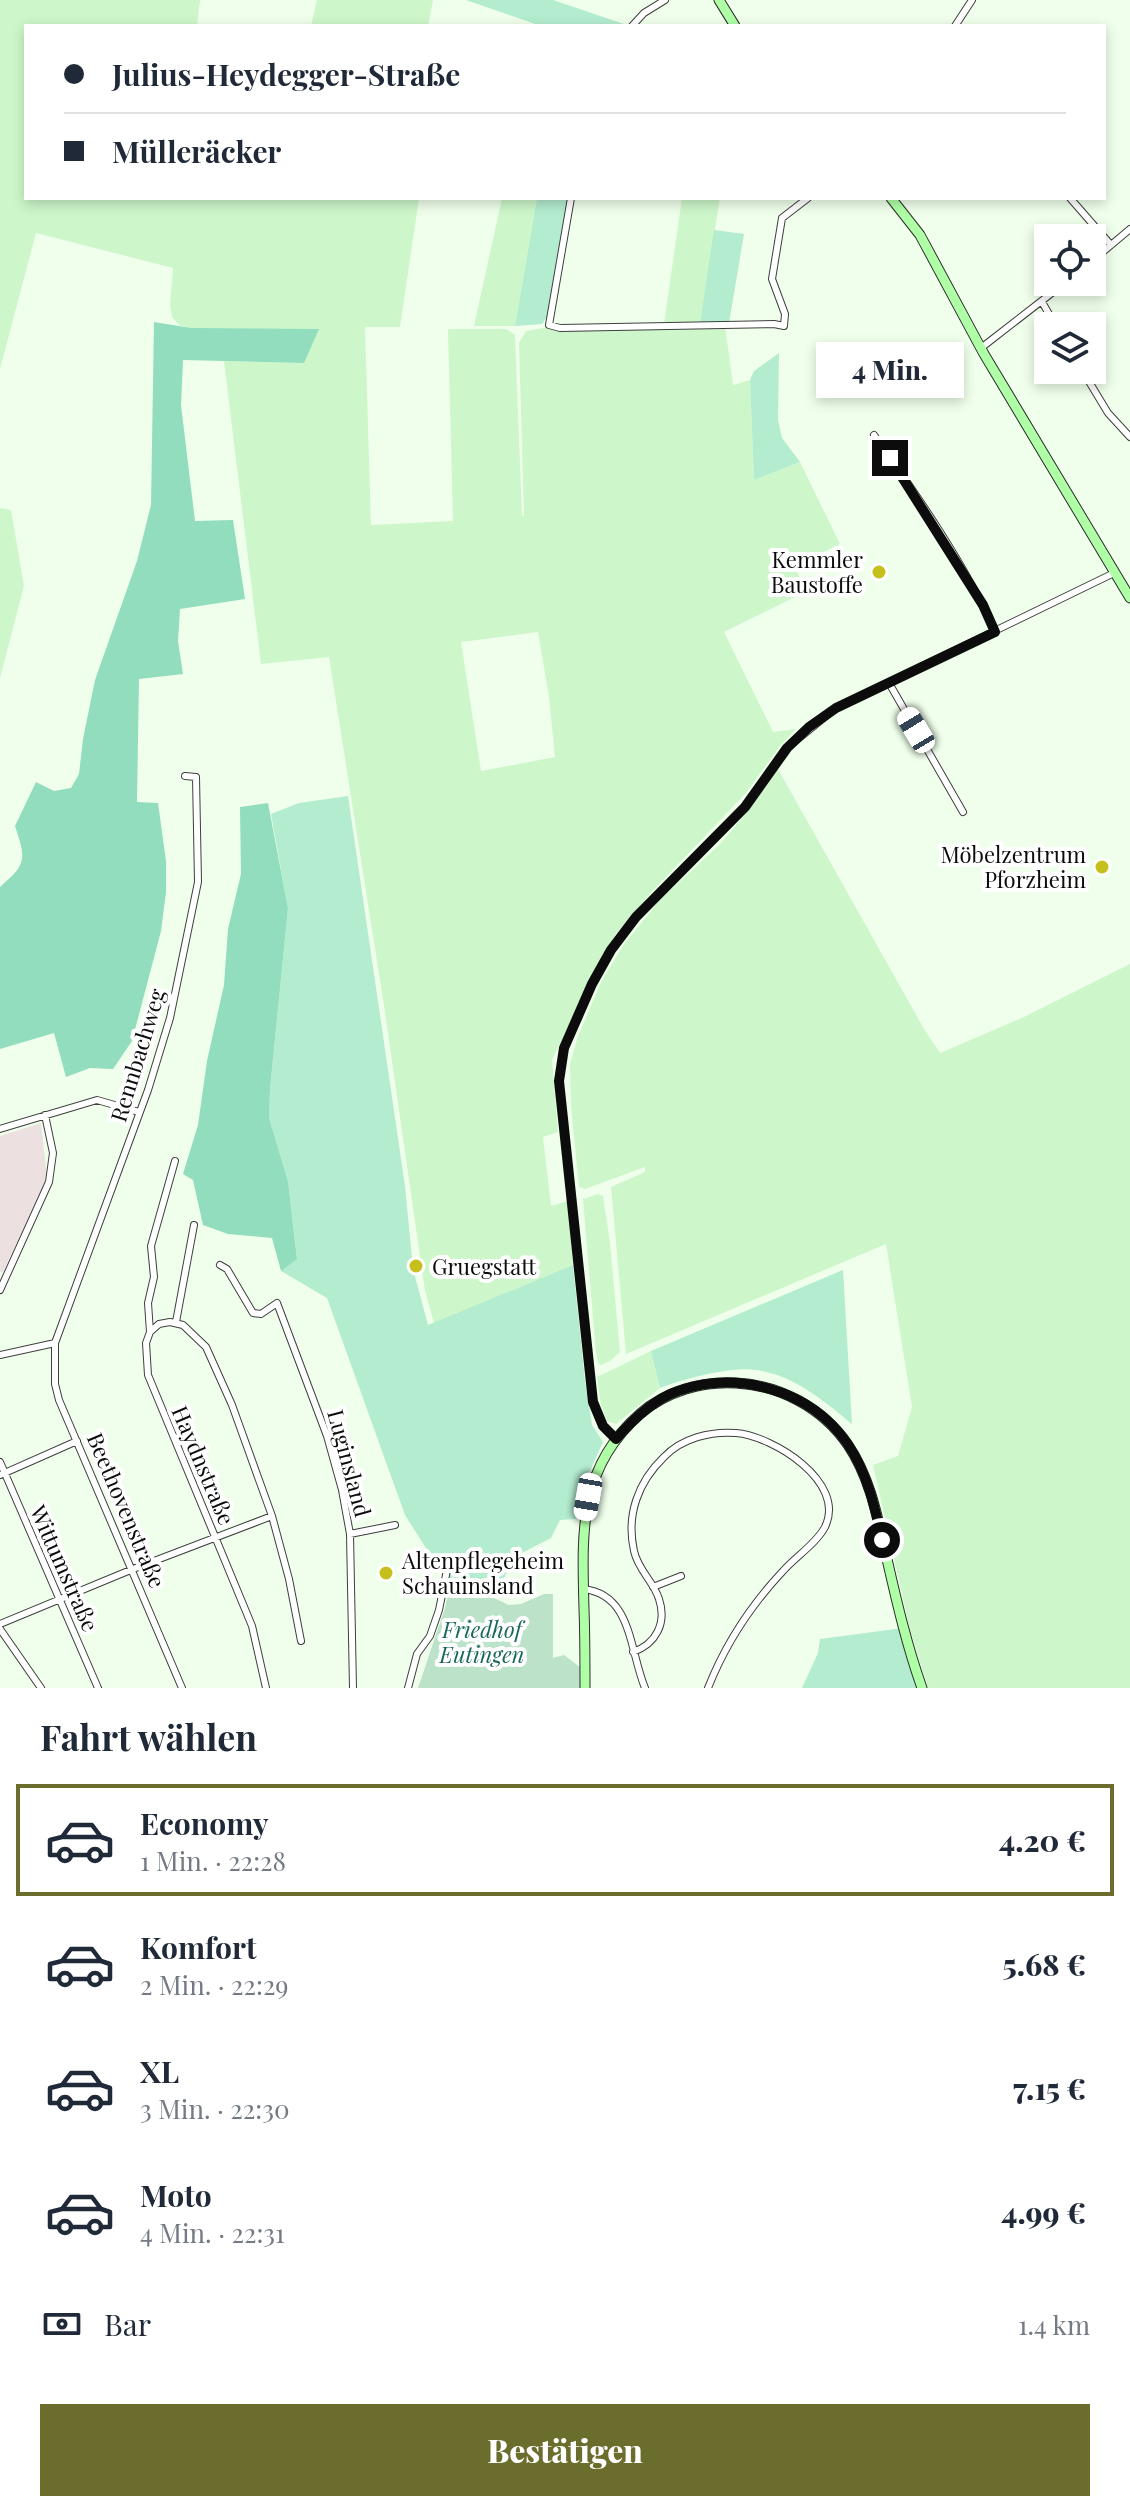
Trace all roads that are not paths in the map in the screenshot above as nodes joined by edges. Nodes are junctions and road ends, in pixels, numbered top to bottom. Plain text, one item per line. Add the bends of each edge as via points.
1 (665, 0) edge
2 (719, 0) edge
3 (972, 0) edge
4 (634, 24) edge
5 (734, 24) edge
6 (956, 24) edge
7 (571, 200) edge
8 (805, 200) edge
9 (893, 200) edge
10 (1072, 200) edge
11 (1130, 229) edge
12 (1111, 245) junction
13 (1106, 249) edge
14 (1049, 296) edge
15 (1042, 302) junction
16 (1048, 312) edge
17 (981, 348) junction
18 (1090, 384) edge
19 (874, 435) dead end
20 (1130, 437) edge
21 (1114, 573) junction
22 (1130, 598) edge
23 (995, 632) junction
24 (889, 683) junction
25 (185, 776) dead end
26 (963, 812) dead end
27 (139, 1112) junction
28 (45, 1115) junction
29 (0, 1129) edge
30 (175, 1161) dead end
31 (194, 1225) dead end
32 (220, 1265) dead end
33 (0, 1290) edge
34 (176, 1322) junction
35 (150, 1332) junction
36 (55, 1343) junction
37 (0, 1355) edge
38 (616, 1439) junction
39 (77, 1441) junction
40 (0, 1462) edge
41 (2, 1474) edge
42 (272, 1516) junction
43 (395, 1525) dead end
44 (350, 1534) junction
45 (215, 1539) junction
46 (133, 1569) junction
47 (447, 1570) dead end
48 (681, 1576) dead end
49 (653, 1587) junction
50 (583, 1589) junction
51 (58, 1599) junction
52 (0, 1627) edge
53 (301, 1641) dead end
54 (633, 1652) junction
55 (41, 1688) edge
56 (98, 1688) edge
57 (182, 1688) edge
58 (266, 1688) edge
59 (353, 1688) edge
60 (408, 1688) edge
61 (585, 1688) edge
62 (645, 1688) edge
63 (708, 1688) edge
64 (922, 1688) edge

1 - 4 street
2 - 5 street
3 - 6 street
7 - 8 street via 549,325 560,328 784,326 772,279 782,218
9 - 17 street via 920,235
10 - 12 street
11 - 12 street
12 - 13 street
14 - 15 street
15 - 16 street
15 - 17 street
17 - 21 street
18 - 20 street
19 - 23 street via 907,481
21 - 22 street
21 - 23 street
23 - 24 street
24 - 26 street
24 - 38 street via 809,727 745,807 636,917 592,984 564,1048 559,1081 593,1402 603,1426
25 - 27 street, Rennbachweg via 196,777 198,882 170,1018
27 - 28 street via 97,1100
27 - 36 street, Rennbachweg
28 - 29 street
28 - 33 street via 53,1153 49,1182
30 - 35 street, Haydnstraße via 151,1246
31 - 34 street
32 - 44 street, Luginsland via 253,1313 277,1303 327,1436
34 - 35 street via 159,1324
34 - 42 street via 203,1342 212,1359
35 - 45 street, Haydnstraße via 148,1375
36 - 37 street
36 - 39 street, Beethovenstraße via 55,1384
38 - 50 street via 588,1497
38 - 64 street via 662,1399 715,1383 753,1384 820,1414 846,1443 866,1482
39 - 41 street
39 - 46 street, Beethovenstraße
40 - 41 street, Wittumstraße
41 - 51 street, Wittumstraße
42 - 45 street
42 - 53 street
43 - 44 street
44 - 59 street, Luginsland
45 - 46 street
45 - 58 street, Haydnstraße via 252,1626
46 - 51 street
46 - 57 street, Beethovenstraße
47 - 60 street via 439,1610 417,1654
48 - 49 street
49 - 54 street via 661,1610 658,1632
49 - 63 street via 634,1552 634,1504 648,1475 680,1444 725,1433 765,1439 793,1455 818,1482 828,1505 825,1528 744,1618
50 - 54 street via 603,1593 615,1603
50 - 61 street
51 - 52 street
51 - 56 street, Wittumstraße
52 - 55 street
54 - 62 street

